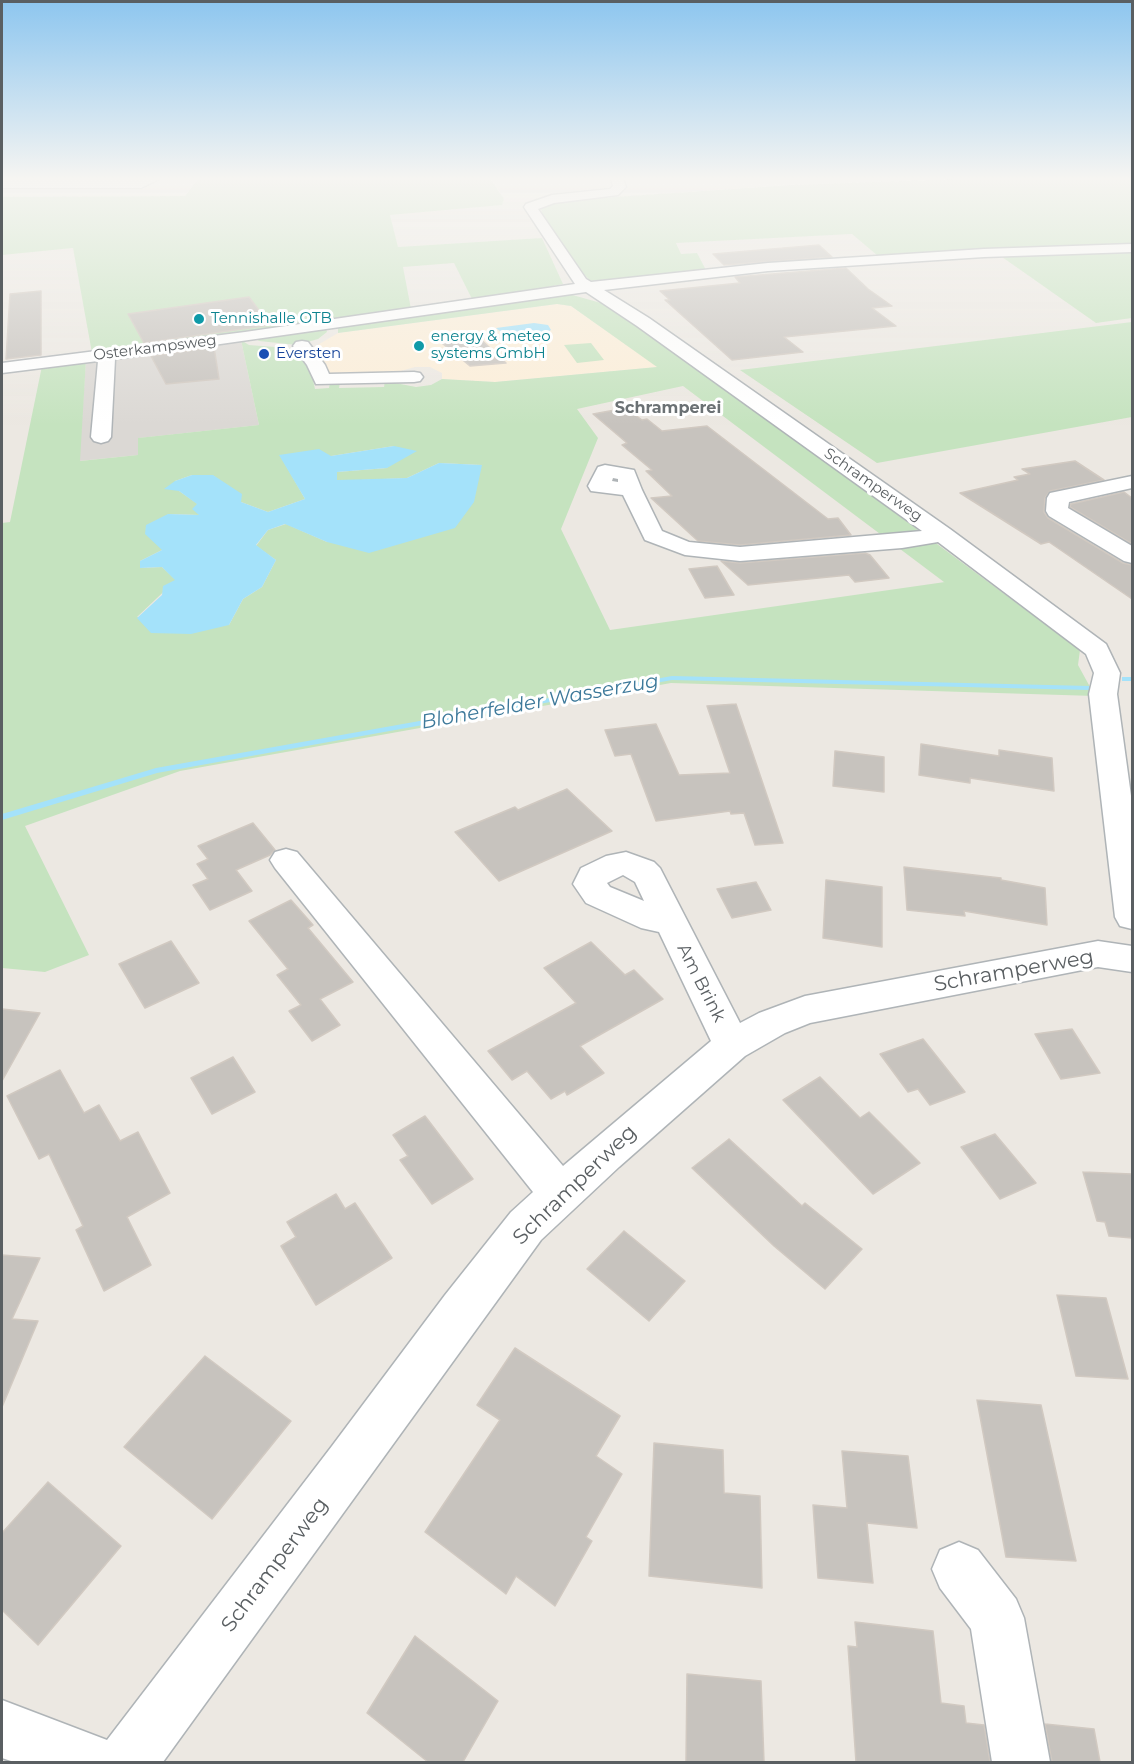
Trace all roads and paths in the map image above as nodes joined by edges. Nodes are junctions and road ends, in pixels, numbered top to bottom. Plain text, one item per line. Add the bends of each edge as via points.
1 (566, 260) edge
2 (871, 260) edge
3 (587, 287) junction
4 (336, 324) junction
5 (245, 337) junction
6 (302, 346) junction
7 (107, 354) junction
8 (2, 368) edge
9 (414, 377) dead end
10 (101, 437) dead end
11 (1132, 482) edge
12 (631, 490) dead end
13 (942, 534) junction
14 (1132, 556) edge
15 (1120, 673) edge
16 (286, 860) dead end
17 (1132, 917) edge
18 (669, 921) dead end
19 (1132, 959) edge
20 (732, 1045) junction
21 (560, 1194) junction
22 (959, 1569) dead end
23 (2, 1729) edge
24 (89, 1762) edge
25 (127, 1762) edge
26 (1021, 1762) edge

1 - 3 street, Schramperweg
2 - 3 street, Osterkampsweg
3 - 4 street, Osterkampsweg
3 - 13 street, Schramperweg via 634,316
4 - 5 street, Osterkampsweg
4 - 6 street via 333,333
5 - 6 street via 252,344
5 - 7 street, Osterkampsweg
6 - 9 street via 322,380
7 - 8 street, Osterkampsweg
7 - 10 street
11 - 14 street via 1058,498 1057,511
12 - 13 street via 653,535 685,548 740,554 902,541
13 - 15 street, Schramperweg via 1097,650
15 - 17 street, Schramperweg via 1103,694
16 - 21 street
18 - 20 street, Am Brink
19 - 20 street, Schramperweg via 1098,954 805,1010
20 - 21 street, Schramperweg
21 - 25 street, Schramperweg via 526,1226 461,1310
22 - 26 street via 997,1618
23 - 24 street

